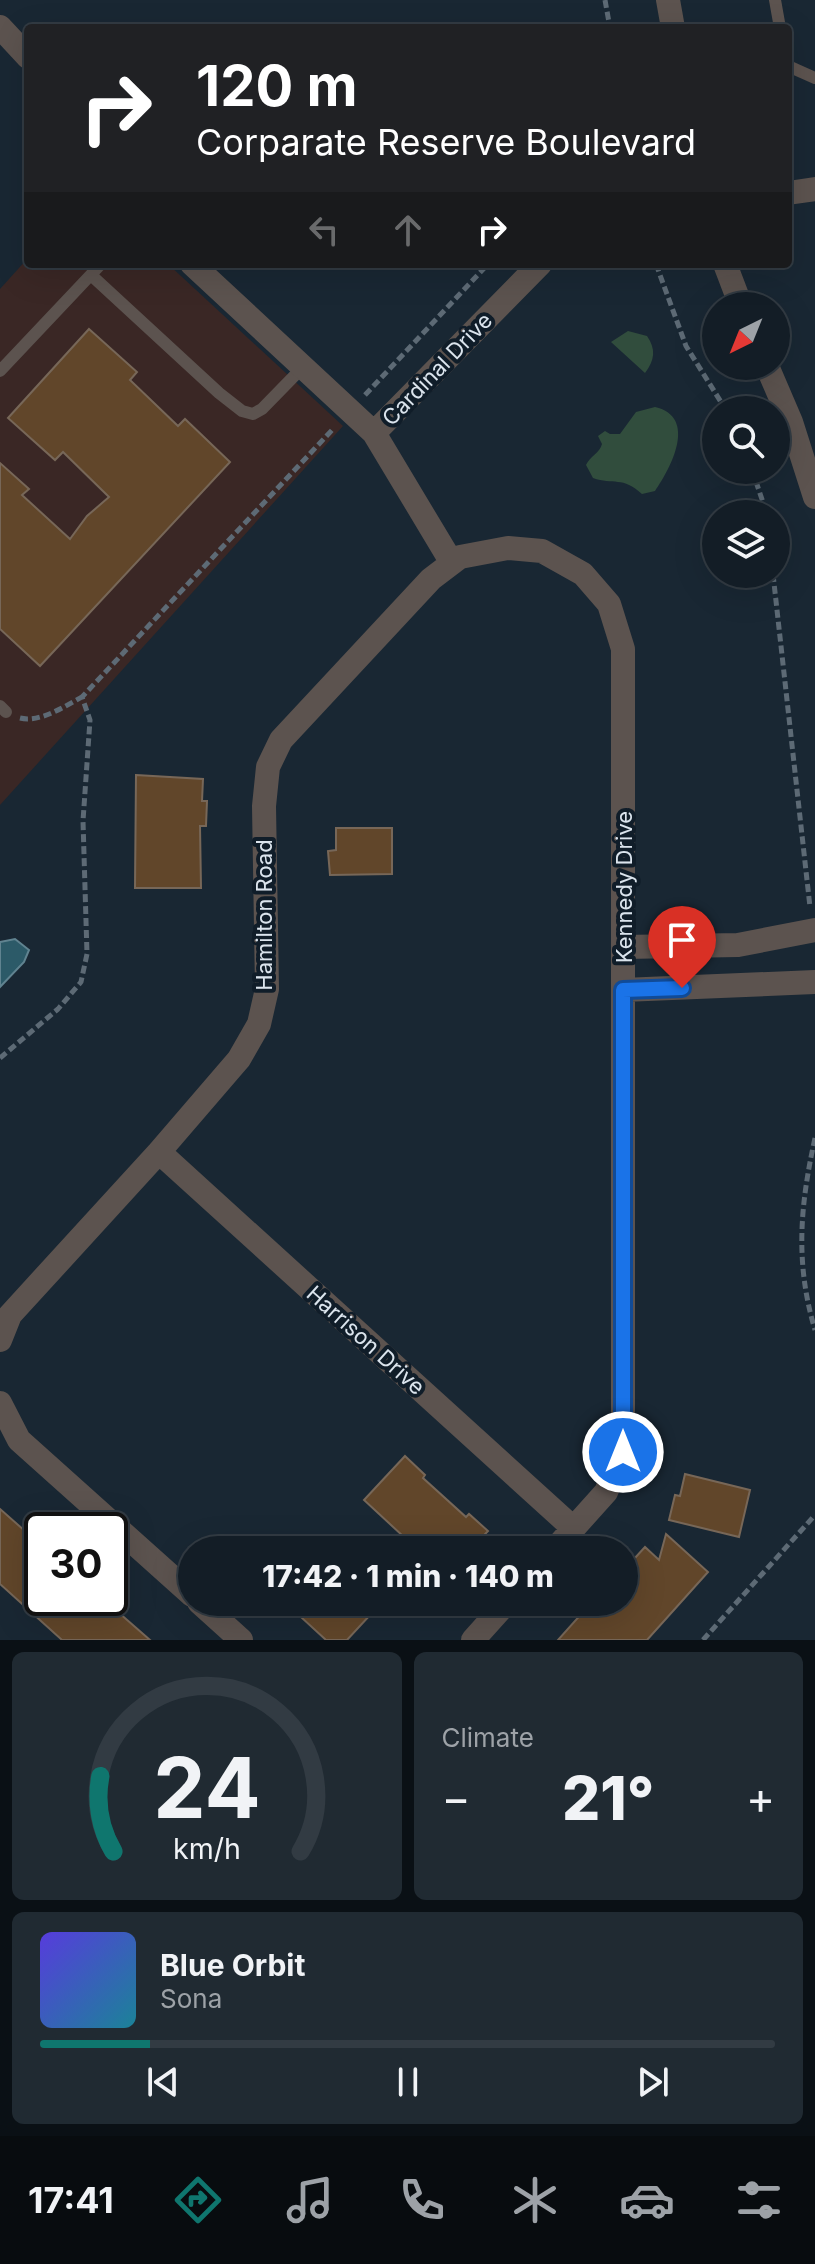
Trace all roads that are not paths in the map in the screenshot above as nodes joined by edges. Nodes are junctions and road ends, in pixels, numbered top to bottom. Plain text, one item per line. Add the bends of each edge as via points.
1 (668, 0) edge
2 (775, 0) edge
3 (672, 24) edge
4 (779, 24) edge
5 (0, 27) edge
6 (24, 53) edge
7 (792, 68) edge
8 (815, 78) edge
9 (815, 189) edge
10 (792, 192) edge
11 (97, 268) edge
12 (196, 268) edge
13 (536, 268) edge
14 (727, 268) edge
15 (91, 275) junction
16 (736, 292) edge
17 (303, 367) junction
18 (0, 371) edge
19 (773, 380) edge
20 (374, 433) junction
21 (815, 497) edge
22 (452, 563) junction
23 (813, 930) edge
24 (624, 947) junction
25 (815, 982) edge
26 (623, 990) junction
27 (159, 1152) junction
28 (0, 1340) edge
29 (0, 1403) edge
30 (573, 1528) junction
31 (566, 1536) edge
32 (178, 1582) edge
33 (214, 1616) edge
34 (494, 1616) edge
35 (241, 1640) edge
36 (473, 1640) edge

1 - 3 street
2 - 4 lane
5 - 6 street
7 - 8 lane
9 - 10 street
11 - 15 lane
12 - 17 street, Cardinal Drive
13 - 20 street, Cardinal Drive
14 - 16 street
15 - 17 lane via 242,411 253,414 262,409
15 - 18 lane
17 - 20 street, Cardinal Drive
19 - 21 street
20 - 22 street
22 - 24 street, Kennedy Drive via 508,548 542,551 583,574 609,604 623,649
22 - 27 street, Hamilton Road via 281,740 268,767 264,806 267,989 259,1024 239,1059
23 - 24 street via 738,945
24 - 26 street, Kennedy Drive
25 - 26 street
26 - 30 street, Kennedy Drive via 623,1452 606,1492
27 - 28 street, Hamilton Road via 10,1315
27 - 30 street, Harrison Drive
29 - 32 street via 19,1440
30 - 31 street
33 - 35 street
34 - 36 street

